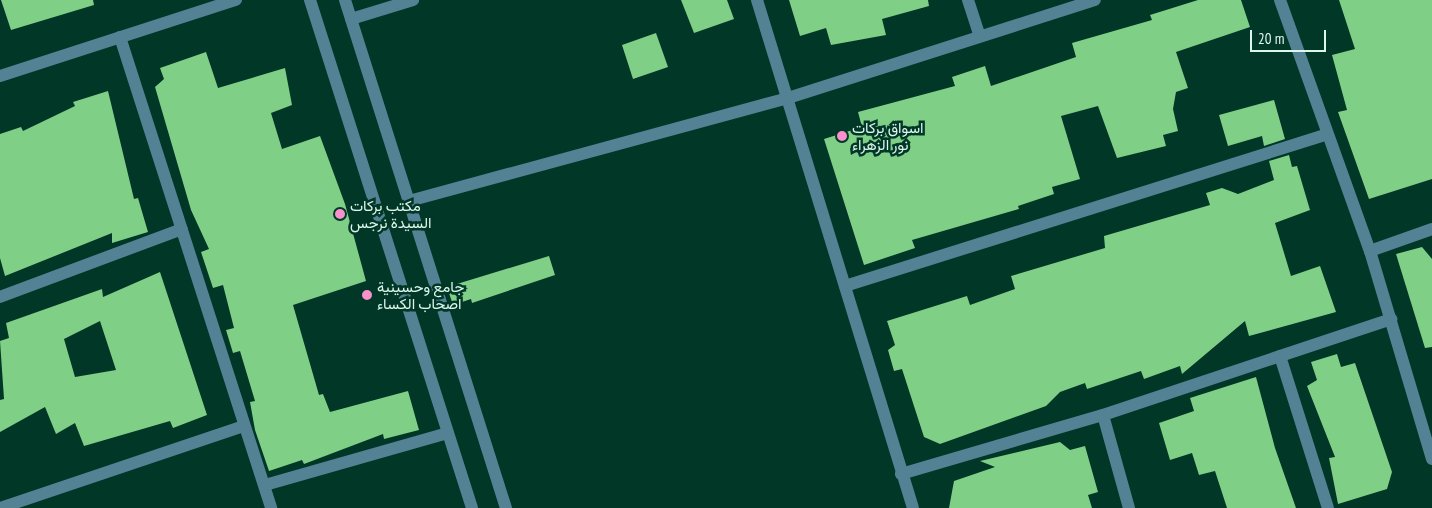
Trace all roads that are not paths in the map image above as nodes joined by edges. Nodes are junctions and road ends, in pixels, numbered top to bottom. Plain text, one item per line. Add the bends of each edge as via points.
1 (236, 0) edge
2 (310, 0) edge
3 (345, 0) edge
4 (413, 0) edge
5 (757, 0) edge
6 (968, 0) edge
7 (1095, 0) edge
8 (1280, 0) edge
9 (351, 19) junction
10 (980, 36) junction
11 (120, 37) junction
12 (0, 76) edge
13 (788, 98) junction
14 (1325, 135) junction
15 (409, 201) junction
16 (182, 229) junction
17 (1432, 229) edge
18 (1370, 251) junction
19 (845, 286) junction
20 (0, 297) edge
21 (1390, 319) junction
22 (1280, 356) junction
23 (1103, 415) junction
24 (243, 426) junction
25 (448, 433) junction
26 (1432, 459) edge
27 (901, 474) junction
28 (265, 485) junction
29 (0, 508) edge
30 (271, 508) edge
31 (472, 508) edge
32 (506, 508) edge
33 (913, 508) edge
34 (1129, 508) edge
35 (1328, 508) edge

1 - 11 street
2 - 25 street
3 - 9 street
4 - 9 street
5 - 13 street
6 - 10 street
7 - 10 street
8 - 14 street
9 - 15 street
10 - 13 street
11 - 12 street
11 - 16 street
13 - 15 street
13 - 19 street
14 - 18 street
14 - 19 street
15 - 32 street
16 - 20 street
16 - 24 street
17 - 18 street
18 - 21 street
19 - 27 street
21 - 22 street
21 - 26 street
22 - 23 street
22 - 35 street
23 - 27 street
23 - 34 street
24 - 28 street
24 - 29 street
25 - 28 street
25 - 31 street
27 - 33 street
28 - 30 street

